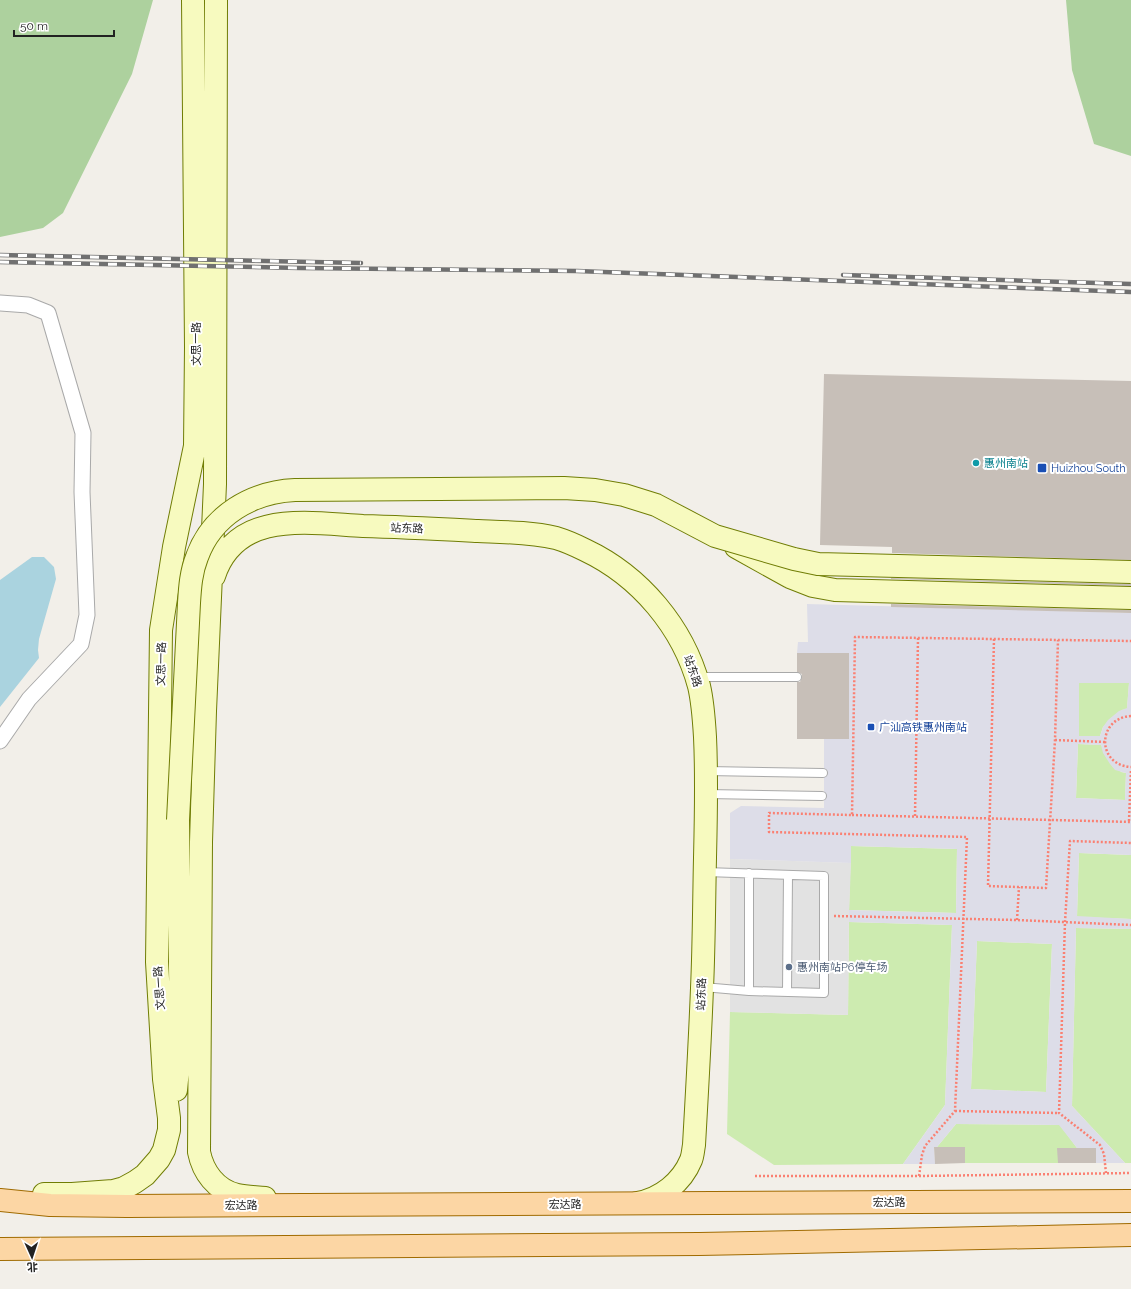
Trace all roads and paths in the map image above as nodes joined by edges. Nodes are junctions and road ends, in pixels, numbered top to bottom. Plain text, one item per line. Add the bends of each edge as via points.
1 (193, 0) edge
2 (216, 0) edge
3 (0, 303) edge
4 (715, 536) junction
5 (1131, 572) edge
6 (212, 581) junction
7 (1131, 598) edge
8 (918, 638) junction
9 (994, 639) junction
10 (1058, 640) junction
11 (1131, 641) edge
12 (696, 677) junction
13 (797, 677) dead end
14 (1131, 716) edge
15 (1055, 740) junction
16 (0, 741) edge
17 (1105, 742) junction
18 (1131, 768) edge
19 (707, 771) junction
20 (824, 773) dead end
21 (707, 794) junction
22 (822, 796) dead end
23 (852, 815) junction
24 (915, 816) junction
25 (990, 818) junction
26 (1051, 819) junction
27 (1130, 822) edge
28 (1131, 843) edge
29 (705, 872) junction
30 (749, 873) junction
31 (788, 875) junction
32 (1019, 887) junction
33 (824, 915) junction
34 (964, 919) junction
35 (1017, 920) junction
36 (1065, 922) junction
37 (1131, 924) edge
38 (702, 986) junction
39 (749, 991) junction
40 (787, 992) junction
41 (955, 1111) junction
42 (1059, 1113) junction
43 (169, 1118) junction
44 (1106, 1173) junction
45 (1131, 1173) edge
46 (754, 1176) dead end
47 (919, 1176) junction
48 (0, 1196) edge
49 (0, 1200) edge
50 (1131, 1201) edge
51 (630, 1203) junction
52 (308, 1205) junction
53 (1131, 1235) edge
54 (0, 1249) edge

1 - 43 street, 文思一路 via 195,446 174,547 161,630 157,962 164,1080
2 - 6 street, 文思一路 via 216,484
3 - 16 street via 28,305 48,313 84,433 82,492 87,615 81,644 29,699
4 - 5 street, bridge via 818,564
4 - 7 street, bridge via 790,576 813,586 835,590
4 - 43 street, bridge via 656,505 624,495 564,488 281,490 242,503 220,520 203,543 193,570 188,602 178,820 181,1039 177,1085
6 - 12 street, 站东路 via 220,562 241,538 261,527 277,524 519,533 556,538 608,563 639,587 676,632
6 - 52 street, 文思一路 via 201,842 199,1152 208,1175 220,1188 228,1192
8 - 9 path
8 - 23 path via 856,637
8 - 24 path
9 - 10 path
9 - 25 path
10 - 11 path
10 - 15 path
12 - 13 lane
12 - 19 street, 站东路 via 703,706
14 - 17 path via 1111,725 1106,733
15 - 17 path
15 - 26 path
17 - 18 path via 1110,758 1117,764
18 - 27 path
19 - 20 lane
19 - 21 street, 站东路
21 - 22 lane
21 - 29 street, 站东路
23 - 24 path
23 - 34 path via 769,813 770,832 967,837
24 - 25 path
25 - 26 path
25 - 32 path via 988,886
26 - 27 path
26 - 32 path via 1046,888
28 - 36 path via 1070,841
29 - 30 lane
29 - 38 street, 站东路
30 - 31 lane
30 - 39 lane
31 - 33 lane via 824,876
31 - 40 lane
32 - 35 path
33 - 34 path
33 - 40 lane via 824,993
34 - 35 path
34 - 41 path
35 - 36 path
36 - 37 path
36 - 42 path
38 - 39 lane
38 - 51 street, 站东路 via 692,1159 680,1178 663,1193 641,1202
39 - 40 lane
41 - 42 path
41 - 47 path via 925,1146
42 - 44 path via 1100,1145 1104,1154
43 - 48 street, 文思一路 via 167,1140 159,1159 145,1175 124,1188 72,1194
44 - 45 path
44 - 47 path
46 - 47 path
49 - 52 main road, 宏达路 via 50,1205
50 - 51 main road, 宏达路
51 - 52 main road, 宏达路
53 - 54 main road via 691,1244

